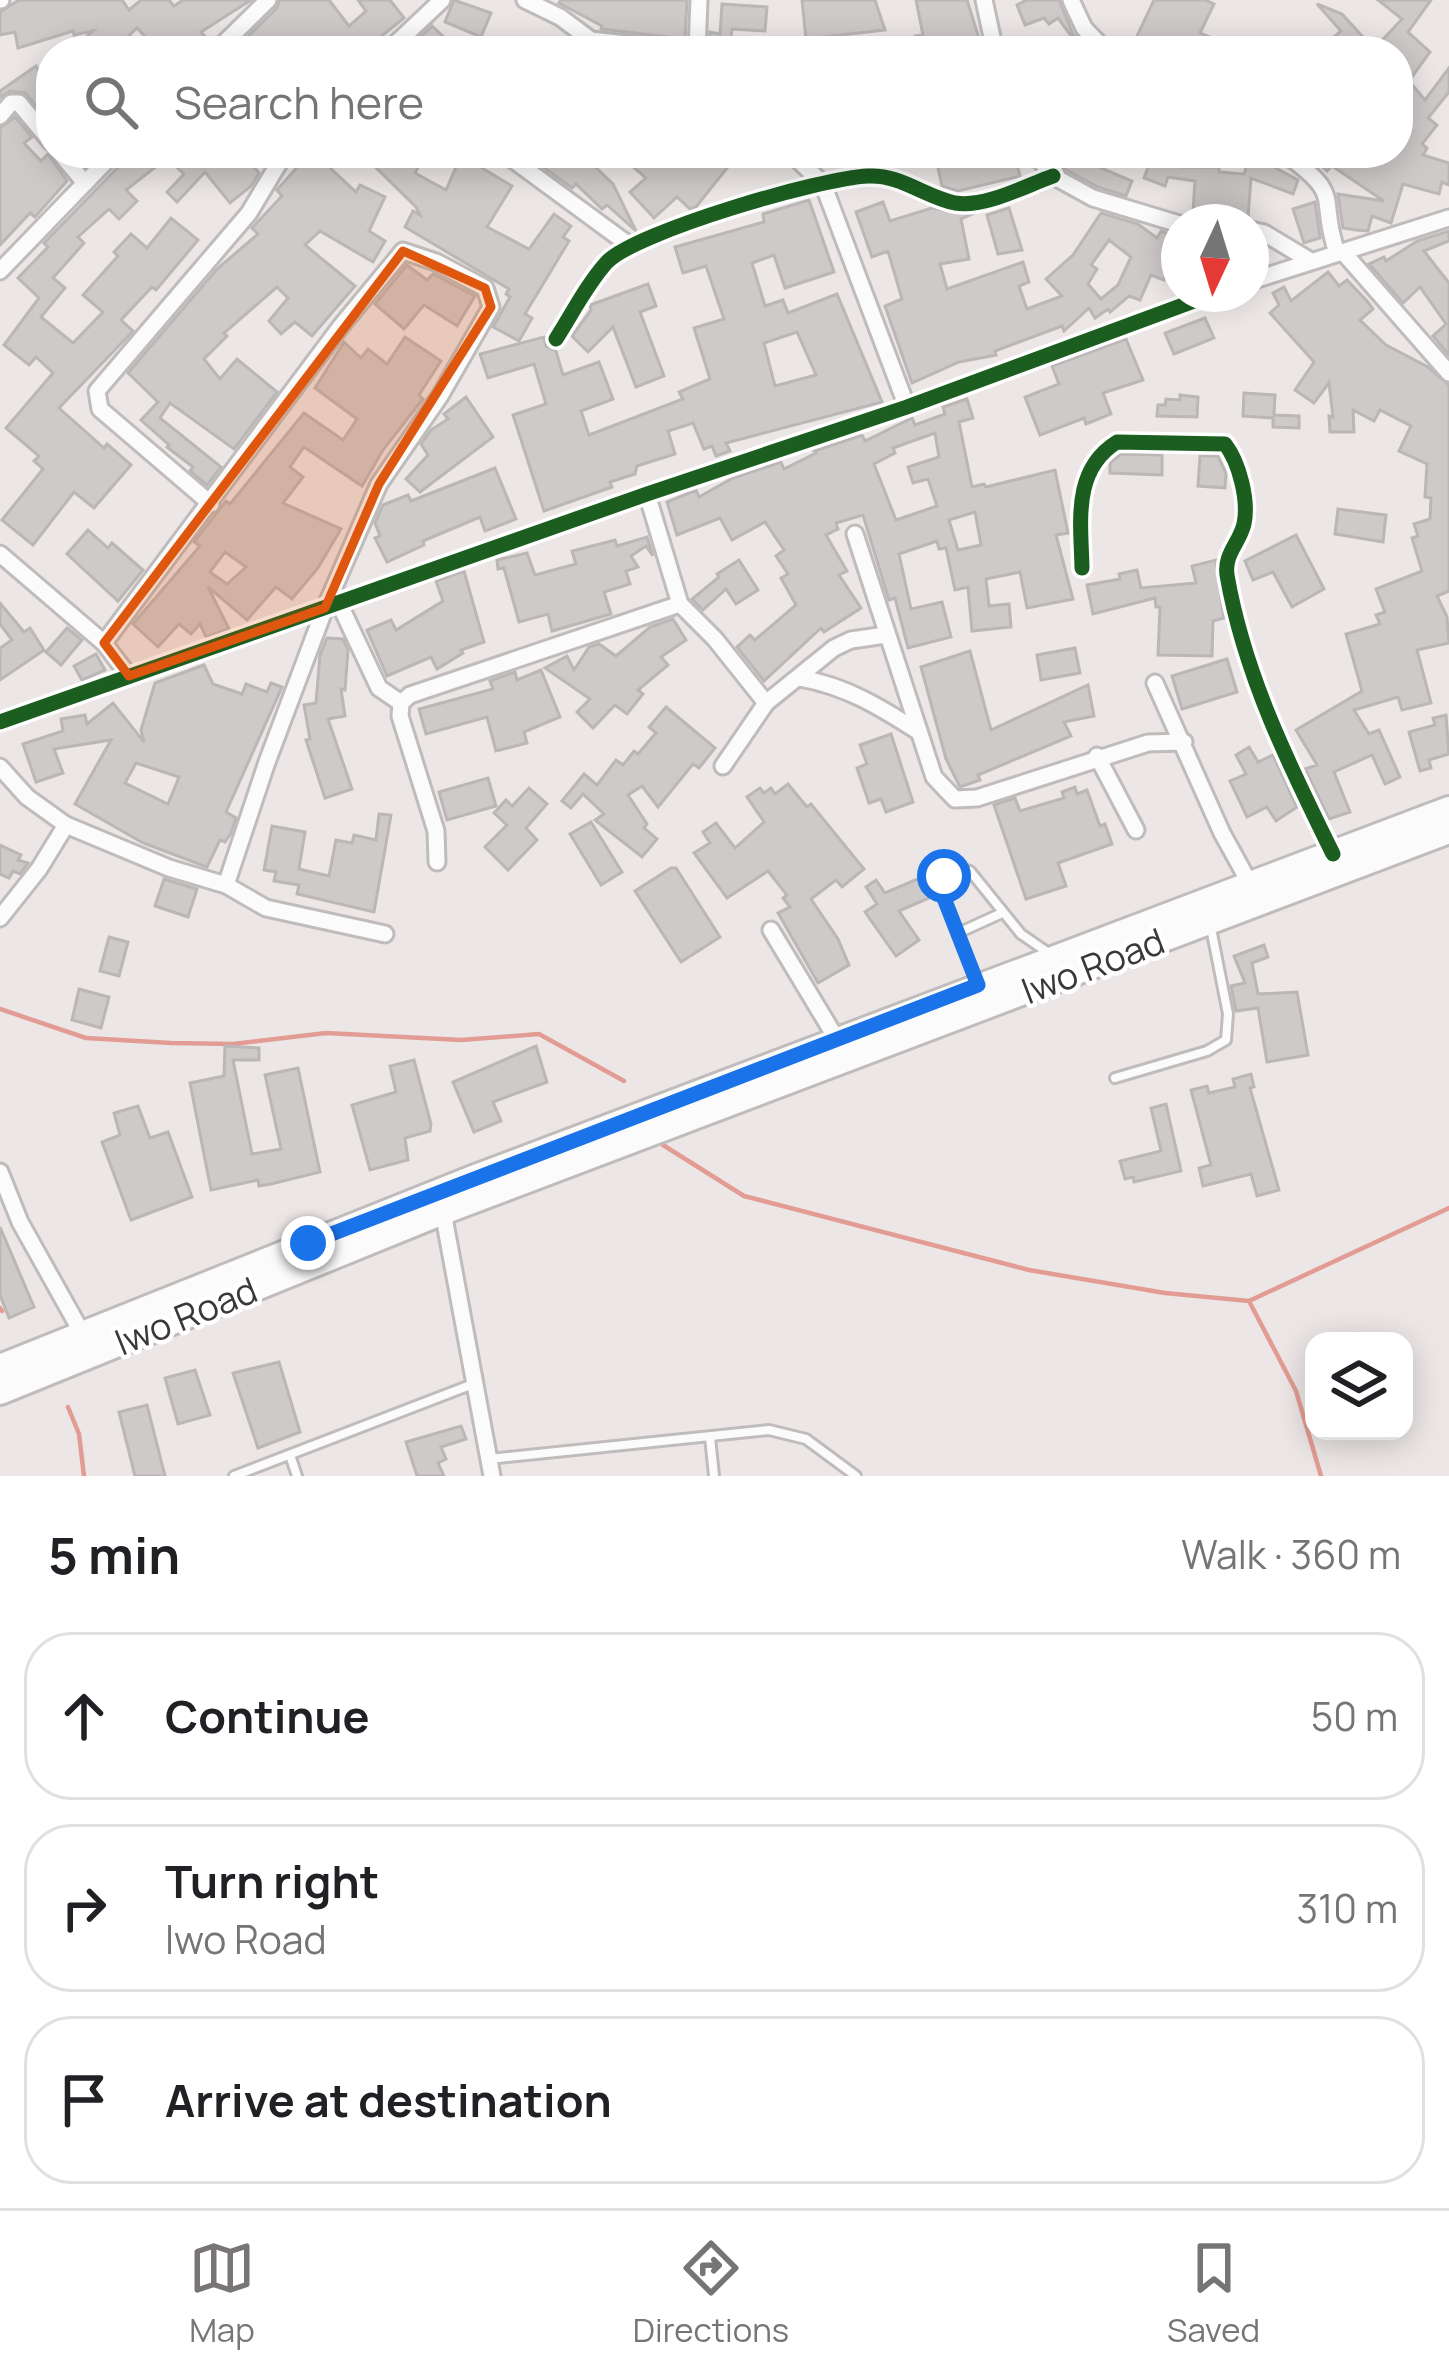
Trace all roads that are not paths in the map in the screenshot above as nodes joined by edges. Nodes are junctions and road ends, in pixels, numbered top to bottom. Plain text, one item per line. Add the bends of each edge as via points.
1 (268, 0) edge
2 (442, 0) edge
3 (525, 0) edge
4 (699, 0) edge
5 (984, 0) edge
6 (1071, 0) edge
7 (231, 36) edge
8 (404, 36) edge
9 (578, 36) edge
10 (695, 36) edge
11 (992, 36) edge
12 (1092, 36) edge
13 (0, 116) edge
14 (36, 124) edge
15 (72, 168) edge
16 (100, 168) edge
17 (276, 168) edge
18 (524, 168) edge
19 (806, 168) edge
20 (1046, 168) edge
21 (1304, 168) edge
22 (1053, 176) junction
23 (85, 183) junction
24 (823, 184) junction
25 (1449, 218) edge
26 (1161, 219) edge
27 (1269, 236) edge
28 (629, 245) junction
29 (1340, 253) junction
30 (1309, 260) junction
31 (0, 271) edge
32 (1269, 274) edge
33 (1165, 312) edge
34 (556, 339) dead end
35 (1449, 373) edge
36 (907, 406) junction
37 (646, 494) junction
38 (211, 504) junction
39 (855, 534) dead end
40 (0, 554) edge
41 (1082, 568) dead end
42 (680, 604) junction
43 (332, 606) junction
44 (886, 635) junction
45 (104, 643) junction
46 (129, 676) junction
47 (800, 678) junction
48 (1156, 683) dead end
49 (401, 703) junction
50 (766, 703) junction
51 (0, 722) edge
52 (919, 732) junction
53 (1184, 742) junction
54 (1097, 757) junction
55 (723, 766) dead end
56 (0, 767) edge
57 (1449, 809) edge
58 (65, 825) junction
59 (1136, 830) dead end
60 (1449, 831) edge
61 (1333, 854) junction
62 (437, 862) dead end
63 (1250, 882) junction
64 (226, 885) junction
65 (1002, 913) junction
66 (0, 918) edge
67 (1210, 922) junction
68 (771, 930) dead end
69 (958, 933) junction
70 (385, 934) dead end
71 (1144, 935) junction
72 (1053, 956) junction
73 (978, 985) junction
74 (836, 1038) junction
75 (1115, 1078) dead end
76 (0, 1172) edge
77 (443, 1212) junction
78 (82, 1333) junction
79 (0, 1367) edge
80 (475, 1383) junction
81 (0, 1392) edge
82 (710, 1437) junction
83 (290, 1454) junction
84 (491, 1467) edge
85 (234, 1476) edge
86 (298, 1476) edge
87 (715, 1476) edge
88 (856, 1476) edge

1 - 7 street
2 - 8 street
3 - 9 street
4 - 10 street
5 - 11 street
6 - 12 street
13 - 14 street via 19,104
15 - 23 street
16 - 23 street
17 - 38 street via 249,213 95,398
18 - 28 street
19 - 24 street
20 - 22 street
21 - 29 street via 1325,189
22 - 24 street via 956,203 886,176
22 - 26 street
23 - 31 street
24 - 28 street
24 - 36 street
25 - 29 street
27 - 30 street
28 - 34 street via 607,262
29 - 30 street
29 - 35 street
30 - 32 street
33 - 36 street
36 - 37 street
37 - 42 street
37 - 43 street
38 - 43 street via 403,251 485,288 491,307 379,484
38 - 45 street
39 - 44 street
40 - 45 street
41 - 61 street via 1081,492 1103,450 1117,442 1225,444 1237,460 1244,512 1226,561 1237,629 1283,753
42 - 49 street
42 - 50 street
43 - 46 street
43 - 49 street via 370,674
43 - 64 street
44 - 47 street via 834,648
44 - 52 street
45 - 46 street
46 - 51 street
47 - 50 street
47 - 52 street via 867,699
48 - 53 street
49 - 62 street
50 - 55 street
52 - 54 street via 934,777 955,799
53 - 54 street
53 - 63 street
54 - 59 street
56 - 58 street
57 - 61 main road, Iwo Road
58 - 64 street
58 - 66 street
60 - 67 main road, Iwo Road
61 - 63 main road, Iwo Road
63 - 71 main road, Iwo Road
64 - 70 street via 266,908
65 - 69 lane
65 - 69 lane via 959,868 940,888
65 - 72 lane
67 - 71 main road, Iwo Road
67 - 75 lane via 1226,1040
68 - 74 street
69 - 73 lane
71 - 72 main road, Iwo Road
71 - 77 main road, Iwo Road
72 - 73 main road, Iwo Road
73 - 74 main road, Iwo Road
74 - 78 main road, Iwo Road
76 - 78 street
77 - 80 street
77 - 81 main road, Iwo Road
78 - 79 main road, Iwo Road
80 - 83 lane
80 - 84 street
82 - 84 lane
82 - 87 lane
82 - 88 lane via 784,1431
83 - 85 lane
83 - 86 lane

